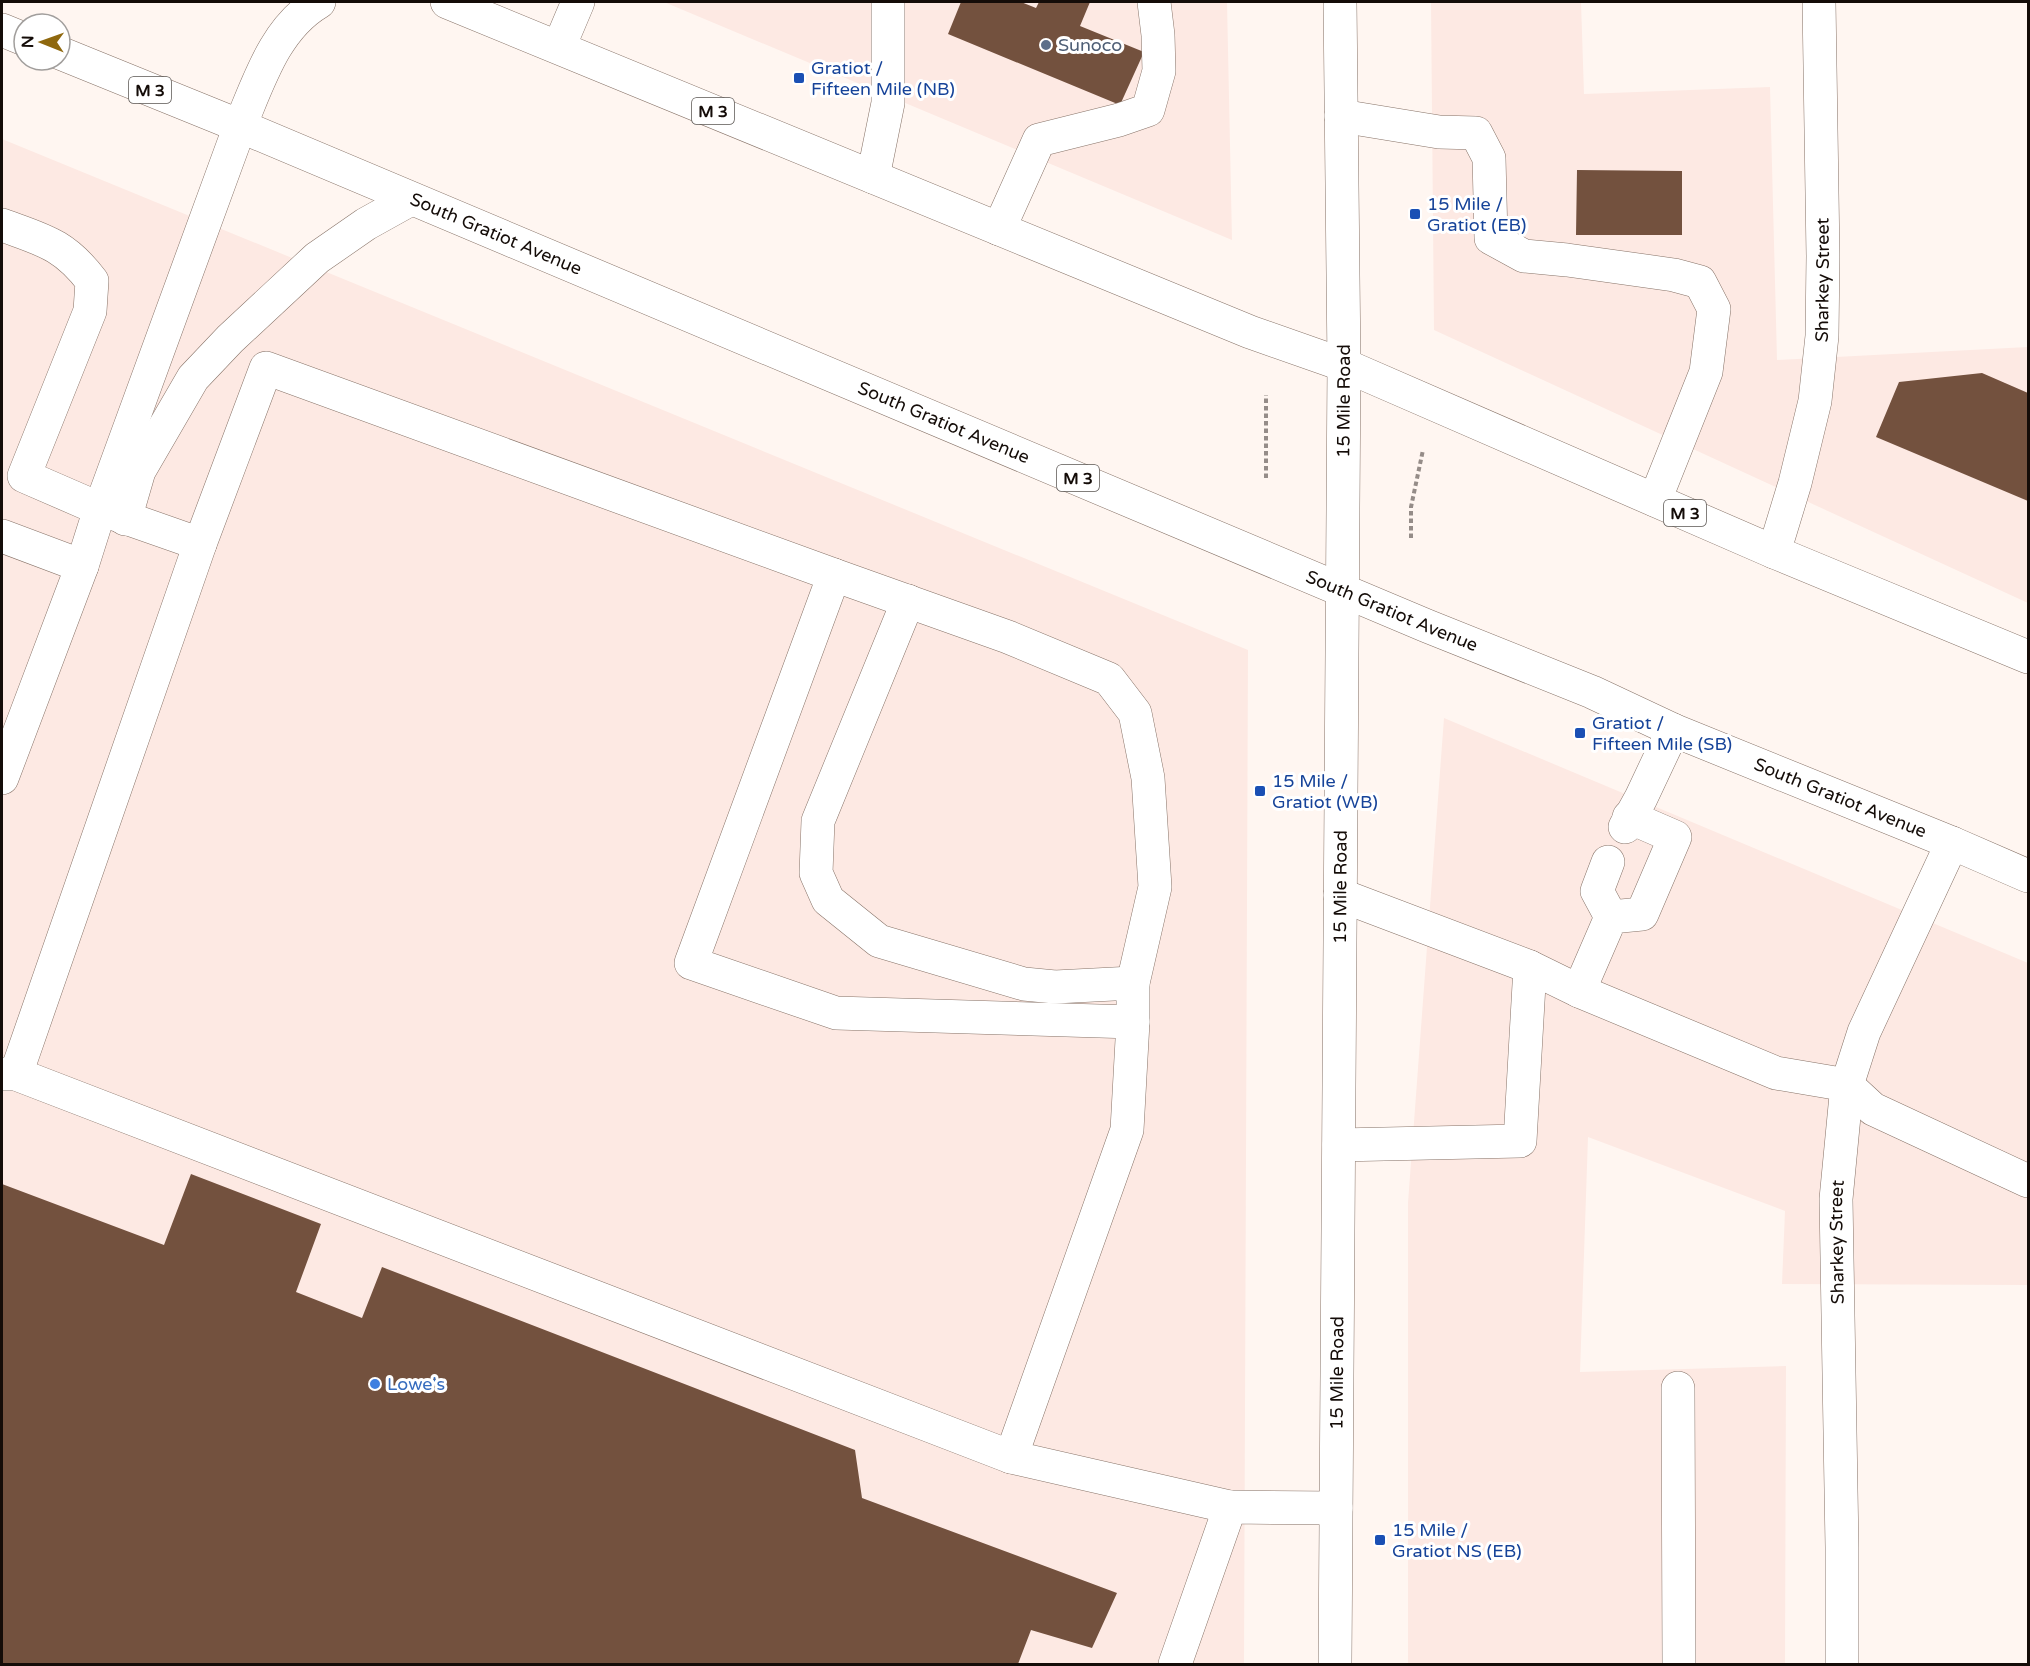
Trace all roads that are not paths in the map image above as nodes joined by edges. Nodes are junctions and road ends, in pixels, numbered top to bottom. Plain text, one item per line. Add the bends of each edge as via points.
1 (319, 2) edge
2 (447, 2) edge
3 (578, 2) edge
4 (888, 2) edge
5 (1154, 2) edge
6 (1340, 2) edge
7 (1818, 2) edge
8 (559, 47) junction
9 (72, 58) edge
10 (1341, 116) junction
11 (240, 126) junction
12 (873, 177) junction
13 (411, 199) junction
14 (2, 225) edge
15 (999, 229) junction
16 (1344, 365) junction
17 (13, 471) edge
18 (1655, 500) junction
19 (112, 514) junction
20 (2, 536) edge
21 (200, 544) junction
22 (1774, 552) junction
23 (82, 566) junction
24 (834, 575) junction
25 (1341, 588) junction
26 (908, 602) junction
27 (2028, 657) edge
28 (1673, 730) junction
29 (2, 778) edge
30 (1952, 843) junction
31 (1608, 862) dead end
32 (2028, 876) edge
33 (1340, 895) junction
34 (1611, 918) junction
35 (1530, 967) junction
36 (1133, 983) junction
37 (1579, 991) junction
38 (1133, 1022) junction
39 (9, 1074) edge
40 (1847, 1085) junction
41 (1339, 1145) junction
42 (2028, 1181) edge
43 (1678, 1388) dead end
44 (1011, 1456) junction
45 (1230, 1507) junction
46 (1336, 1508) junction
47 (1175, 1665) edge
48 (1335, 1665) edge
49 (1679, 1665) edge
50 (1842, 1665) edge

1 - 11 main road via 283,34
2 - 8 main road, M 3
3 - 8 main road
4 - 12 main road via 888,103
5 - 15 main road via 1158,71 1148,110 1040,140
6 - 10 main road, 15 Mile Road
7 - 22 main road, Sharkey Street via 1822,336 1815,401
8 - 12 main road, M 3
9 - 11 main road, South Gratiot Avenue / M 3
10 - 16 main road, 15 Mile Road
10 - 18 main road via 1439,132 1476,133 1489,158 1491,238 1524,256 1674,275 1700,282 1714,309 1706,372
11 - 13 main road, South Gratiot Avenue / M 3
11 - 19 main road
12 - 15 main road, M 3
13 - 19 main road via 317,258 230,339 193,378
13 - 25 main road, South Gratiot Avenue / M 3
14 - 17 main road via 57,245 80,264 92,281 90,311
15 - 16 main road, M 3 via 1250,332
16 - 18 main road, M 3
16 - 25 main road, 15 Mile Road
17 - 19 main road
18 - 22 main road, M 3
19 - 21 main road
19 - 23 main road
20 - 23 main road
21 - 24 main road via 266,368
21 - 39 main road
22 - 27 main road, M 3
23 - 29 main road
24 - 26 main road
24 - 38 main road via 691,963 836,1013
25 - 28 main road, South Gratiot Avenue / M 3 via 1592,692
25 - 33 main road, 15 Mile Road
26 - 36 main road via 1008,637 1109,679 1136,713 1148,778 1155,887
26 - 36 main road via 818,821 816,873 828,900 879,941 1024,984 1055,987
28 - 30 main road, South Gratiot Avenue / M 3
28 - 34 main road via 1627,822 1675,837 1642,914
30 - 32 main road, South Gratiot Avenue / M 3
30 - 40 main road, Sharkey Street via 1864,1032
31 - 34 main road via 1596,891
33 - 35 main road
33 - 41 main road, 15 Mile Road
34 - 37 main road
35 - 37 main road
35 - 41 main road via 1520,1141
36 - 38 main road
37 - 40 main road via 1776,1073
38 - 44 main road via 1127,1130
39 - 44 main road
40 - 42 main road via 1872,1109
40 - 50 main road, Sharkey Street via 1836,1199
41 - 46 main road, 15 Mile Road
43 - 49 main road
44 - 45 main road
45 - 46 main road
45 - 47 main road
46 - 48 main road, 15 Mile Road

